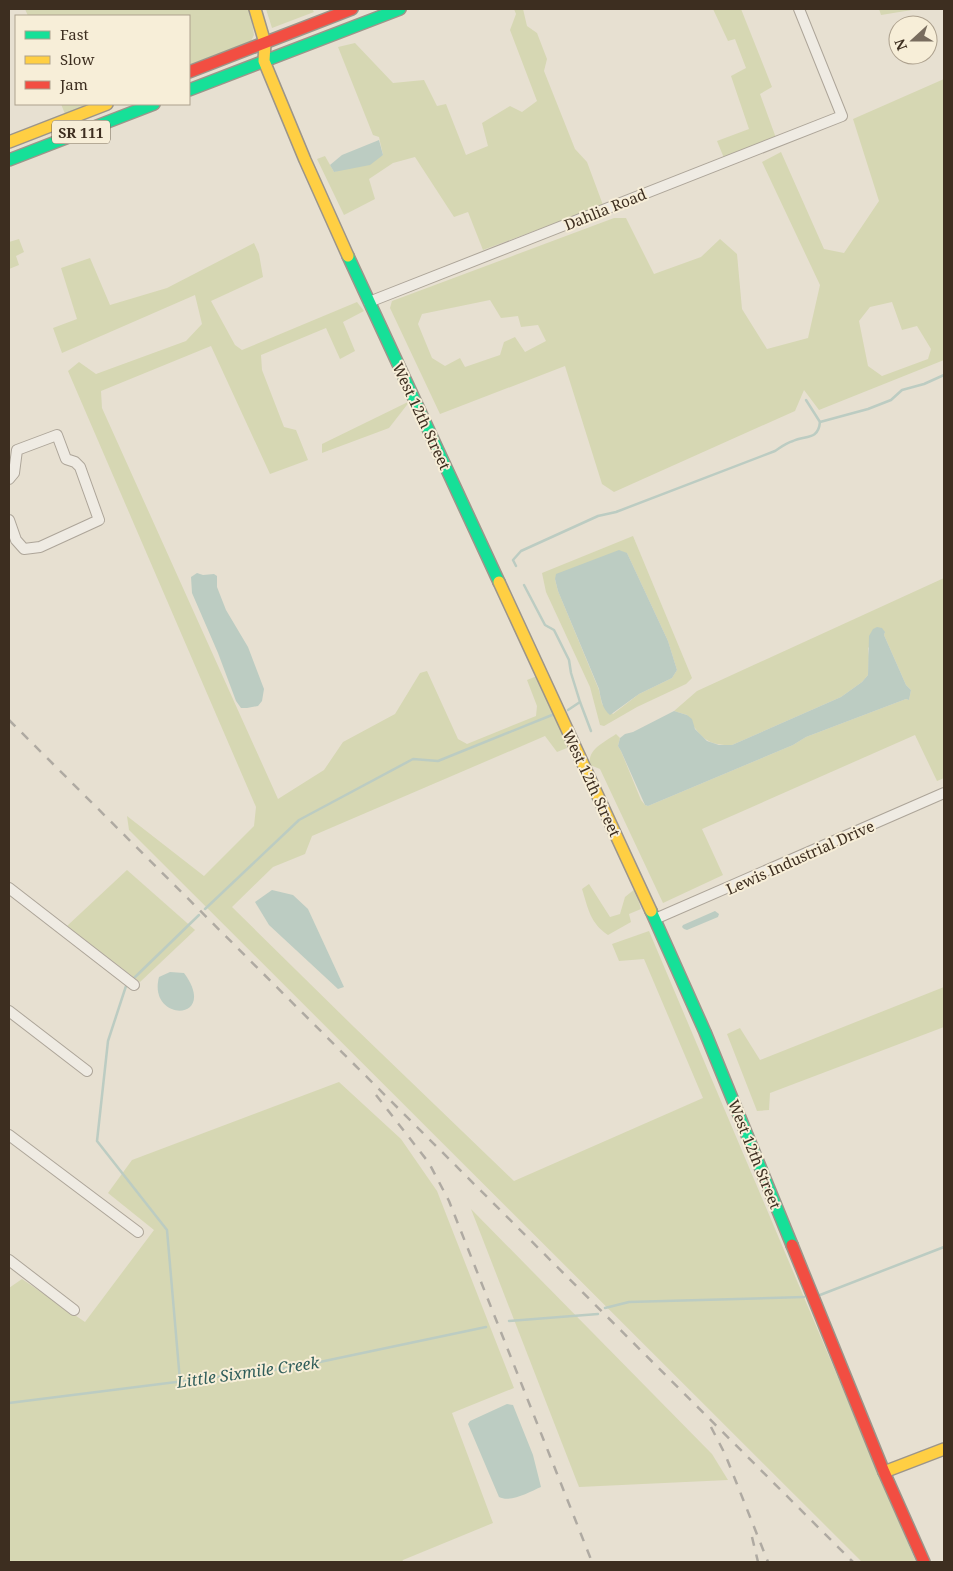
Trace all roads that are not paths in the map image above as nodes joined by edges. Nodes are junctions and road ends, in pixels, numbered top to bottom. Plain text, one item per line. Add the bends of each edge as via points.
1 (255, 9) edge
2 (352, 9) edge
3 (400, 9) edge
4 (799, 9) edge
5 (373, 14) edge
6 (265, 43) junction
7 (264, 61) junction
8 (190, 72) edge
9 (190, 90) edge
10 (104, 105) edge
11 (151, 105) edge
12 (70, 118) junction
13 (77, 134) junction
14 (9, 142) edge
15 (9, 160) edge
16 (369, 302) junction
17 (9, 479) edge
18 (9, 520) edge
19 (944, 794) edge
20 (9, 888) edge
21 (655, 919) junction
22 (134, 985) dead end
23 (9, 1011) edge
24 (87, 1071) dead end
25 (9, 1135) edge
26 (138, 1232) dead end
27 (9, 1260) edge
28 (74, 1310) dead end
29 (944, 1449) edge
30 (884, 1472) junction
31 (924, 1562) edge

1 - 6 street, West 12th Street
2 - 6 street
3 - 5 street
4 - 16 street, Dahlia Road via 842,116
5 - 7 street
6 - 7 street, West 12th Street
6 - 8 street
7 - 9 street
7 - 16 street, West 12th Street
10 - 12 street, SR 111
11 - 13 street, SR 111
12 - 13 street
12 - 14 street, SR 111
13 - 15 street, SR 111
16 - 21 street, West 12th Street
17 - 18 street via 14,473 17,450 57,435 66,459 80,467 99,520 40,547 24,549 16,540
19 - 21 street, Lewis Industrial Drive
20 - 22 street
21 - 30 street, West 12th Street via 705,1032
23 - 24 street
25 - 26 street
27 - 28 street
29 - 30 street
30 - 31 street, West 12th Street

